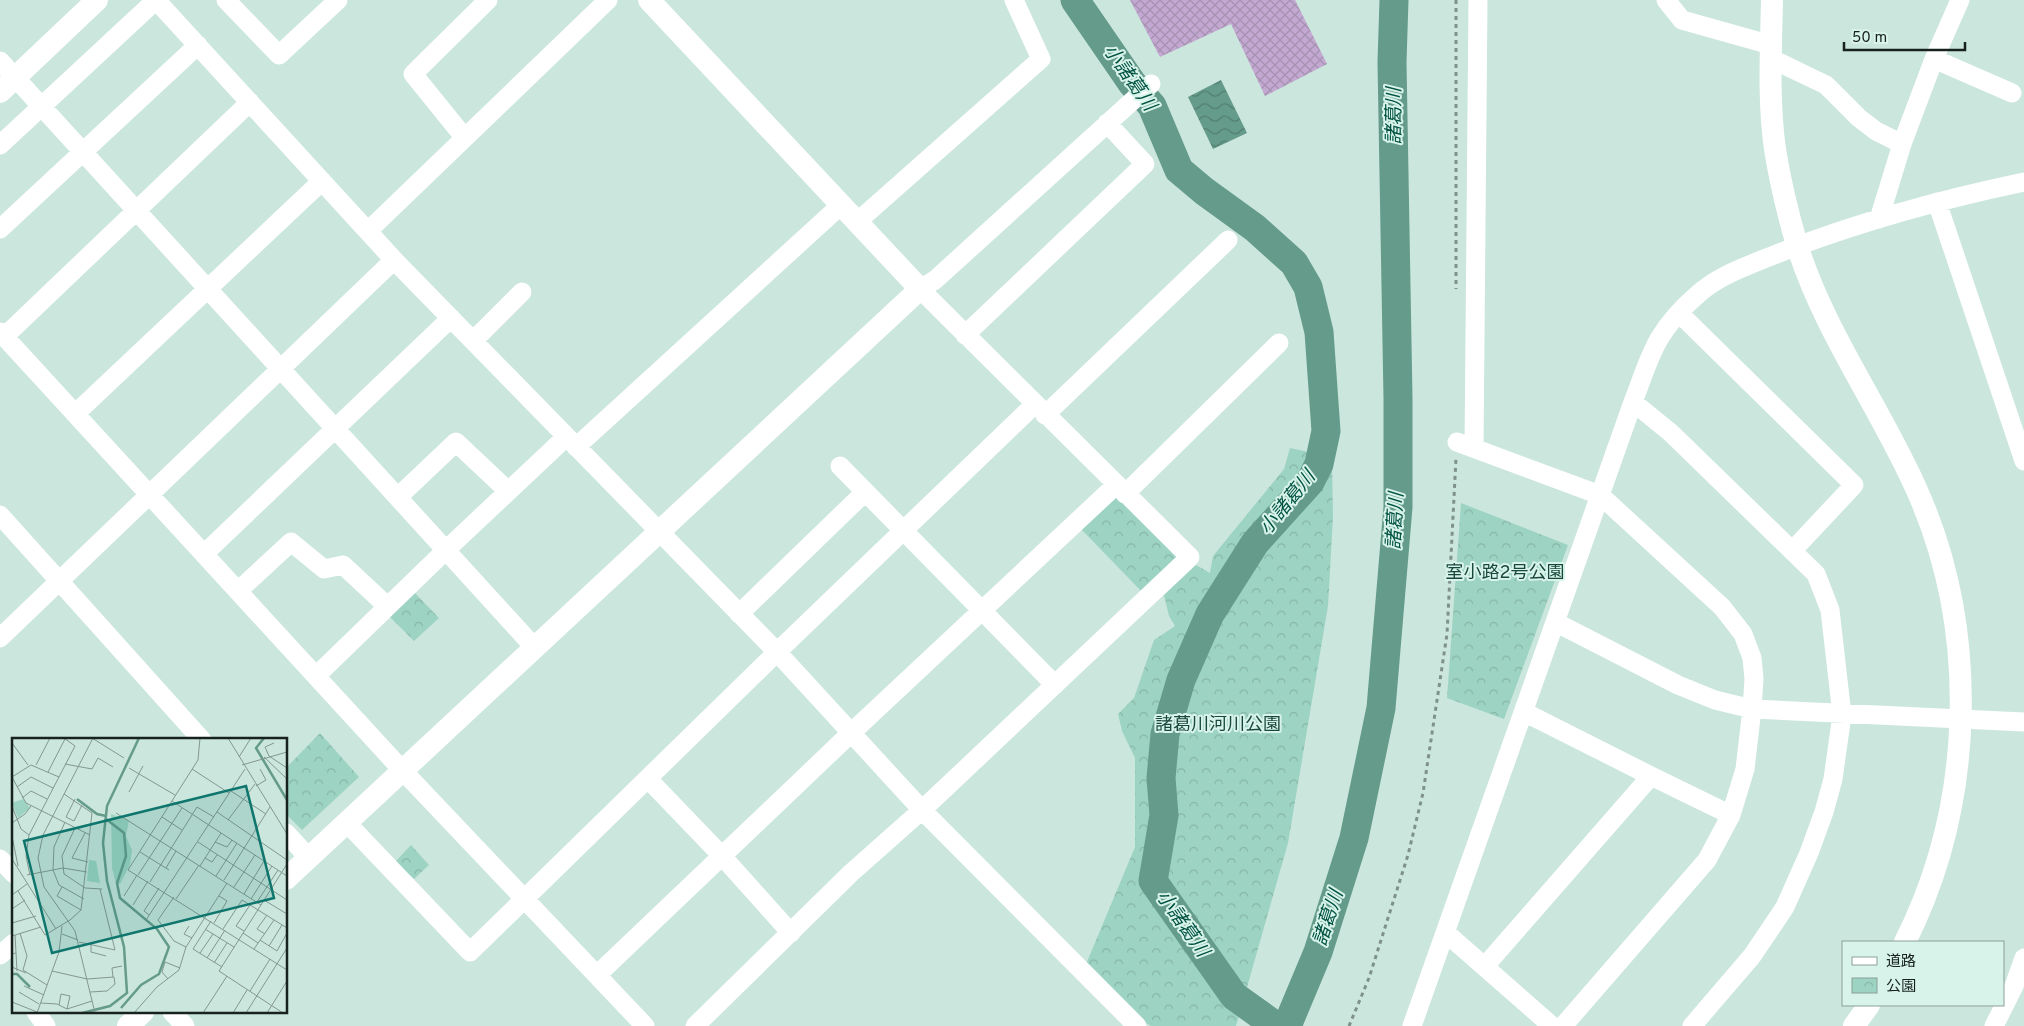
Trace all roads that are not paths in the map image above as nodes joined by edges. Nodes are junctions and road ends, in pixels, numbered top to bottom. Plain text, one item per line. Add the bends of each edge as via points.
1 (156, 0) edge
2 (226, 0) edge
3 (338, 0) edge
4 (488, 0) edge
5 (608, 0) edge
6 (648, 0) edge
7 (1014, 0) edge
8 (1478, 0) edge
9 (1772, 0) edge
10 (1960, 0) edge
11 (95, 1) edge
12 (1668, 1) edge
13 (198, 45) junction
14 (1771, 52) junction
15 (1934, 59) junction
16 (0, 61) edge
17 (16, 77) junction
18 (1144, 90) dead end
19 (0, 92) edge
20 (2012, 93) dead end
21 (250, 102) junction
22 (42, 105) junction
23 (1107, 123) junction
24 (464, 138) junction
25 (1902, 144) junction
26 (0, 145) edge
27 (83, 150) junction
28 (322, 181) junction
29 (2024, 182) edge
30 (1937, 202) junction
31 (841, 205) junction
32 (137, 209) junction
33 (1879, 219) junction
34 (857, 222) junction
35 (0, 229) edge
36 (368, 231) junction
37 (1228, 240) dead end
38 (1797, 246) junction
39 (394, 260) junction
40 (209, 289) junction
41 (920, 289) junction
42 (522, 292) dead end
43 (1679, 313) junction
44 (450, 318) junction
45 (965, 334) junction
46 (2, 335) edge
47 (473, 341) junction
48 (1279, 343) dead end
49 (281, 368) junction
50 (1633, 402) junction
51 (1040, 410) junction
52 (75, 414) junction
53 (336, 428) junction
54 (571, 442) junction
55 (2024, 461) edge
56 (840, 466) dead end
57 (1121, 490) junction
58 (508, 491) junction
59 (865, 492) junction
60 (149, 494) junction
61 (1600, 495) junction
62 (398, 497) junction
63 (0, 515) edge
64 (903, 531) junction
65 (659, 532) junction
66 (446, 550) junction
67 (1793, 550) junction
68 (204, 554) junction
69 (59, 581) junction
70 (238, 591) junction
71 (387, 606) junction
72 (981, 612) junction
73 (739, 614) junction
74 (1555, 622) junction
75 (0, 638) edge
76 (535, 648) junction
77 (777, 652) junction
78 (316, 676) junction
79 (1055, 686) junction
80 (1752, 709) junction
81 (1524, 712) junction
82 (1842, 715) junction
83 (1961, 720) junction
84 (2024, 722) edge
85 (851, 733) junction
86 (200, 738) edge
87 (403, 771) junction
88 (1651, 776) junction
89 (648, 778) junction
90 (922, 810) junction
91 (1731, 815) junction
92 (347, 823) junction
93 (288, 835) edge
94 (722, 856) junction
95 (309, 858) junction
96 (0, 859) edge
97 (12, 872) edge
98 (288, 877) edge
99 (525, 898) junction
100 (791, 932) junction
101 (1446, 933) junction
102 (1905, 941) edge
103 (12, 945) edge
104 (0, 955) edge
105 (2024, 958) edge
106 (1484, 966) junction
107 (597, 975) junction
108 (1868, 1006) edge
109 (37, 1014) edge
110 (141, 1014) edge
111 (174, 1014) edge
112 (46, 1026) edge
113 (128, 1026) edge
114 (185, 1026) edge
115 (645, 1026) edge
116 (695, 1026) edge
117 (1137, 1026) edge
118 (1412, 1026) edge
119 (1552, 1026) edge
120 (1564, 1026) edge
121 (1692, 1026) edge
122 (1854, 1026) edge
123 (1994, 1026) edge

1 - 13 street
1 - 22 street
2 - 3 street via 279,55
4 - 24 street via 414,74
5 - 24 street
6 - 31 street
7 - 34 street via 1041,60
8 - 61 street via 1465,445
9 - 14 street
10 - 15 street
11 - 17 street
12 - 14 street via 1682,20
13 - 21 street
13 - 27 street
14 - 25 street via 1826,85 1859,118
14 - 38 street via 1775,146
15 - 20 street
15 - 25 street
16 - 17 street
17 - 19 street
17 - 22 street
18 - 23 street
21 - 28 street
21 - 32 street
22 - 26 street
22 - 27 street
23 - 41 street via 935,280
23 - 45 street via 1145,164
24 - 36 street
25 - 33 street
27 - 32 street
27 - 35 street
28 - 36 street
28 - 40 street
29 - 30 street
30 - 33 street
30 - 55 street
31 - 34 street
31 - 54 street
32 - 40 street
32 - 46 street
33 - 38 street
34 - 41 street
36 - 39 street
37 - 51 street
38 - 43 street via 1730,273 1697,295
38 - 83 street via 1829,325 1915,486 1934,537 1948,586 1955,628
39 - 44 street
39 - 49 street
40 - 49 street
40 - 52 street
41 - 45 street
41 - 65 street
42 - 47 street
43 - 50 street via 1659,340
43 - 67 street via 1854,486
44 - 47 street
44 - 53 street
45 - 51 street
46 - 52 street
47 - 54 street
48 - 57 street
49 - 53 street
49 - 60 street
50 - 61 street
50 - 67 street via 1671,433
51 - 57 street
51 - 64 street
52 - 60 street
53 - 62 street
53 - 68 street
54 - 58 street
54 - 65 street
56 - 59 street
57 - 72 street
57 - 79 street via 1190,557
58 - 62 street via 456,442
58 - 66 street
59 - 64 street
59 - 73 street
60 - 68 street
60 - 69 street
61 - 74 street
61 - 80 street via 1722,606 1743,634 1752,658
62 - 66 street
63 - 69 street
64 - 72 street
64 - 77 street
65 - 73 street
65 - 76 street
66 - 71 street
66 - 76 street
67 - 82 street via 1816,574 1830,610
68 - 70 street
69 - 75 street
69 - 86 street
70 - 71 street via 291,542 324,569 343,565
70 - 78 street
71 - 78 street
72 - 79 street
72 - 85 street
73 - 77 street
74 - 80 street via 1678,685 1715,700
74 - 81 street
76 - 87 street
77 - 85 street
77 - 89 street
78 - 87 street
79 - 90 street
80 - 82 street
80 - 91 street via 1745,769
81 - 88 street
81 - 101 street
82 - 83 street
82 - 121 street via 1833,779 1824,812 1810,853 1785,907 1752,956
83 - 84 street
83 - 102 street via 1956,775 1941,848 1929,889
85 - 90 street
85 - 94 street
87 - 92 street
87 - 99 street
88 - 91 street
88 - 106 street
89 - 94 street
89 - 99 street
90 - 100 street
90 - 117 street
91 - 120 street via 1707,860
92 - 95 street
92 - 99 street via 470,952
93 - 95 street
94 - 100 street
94 - 107 street
95 - 98 street
96 - 97 street
99 - 107 street
100 - 116 street
101 - 106 street
101 - 118 street
103 - 104 street
105 - 123 street
106 - 119 street
107 - 115 street
108 - 122 street
109 - 112 street
110 - 113 street
111 - 114 street

